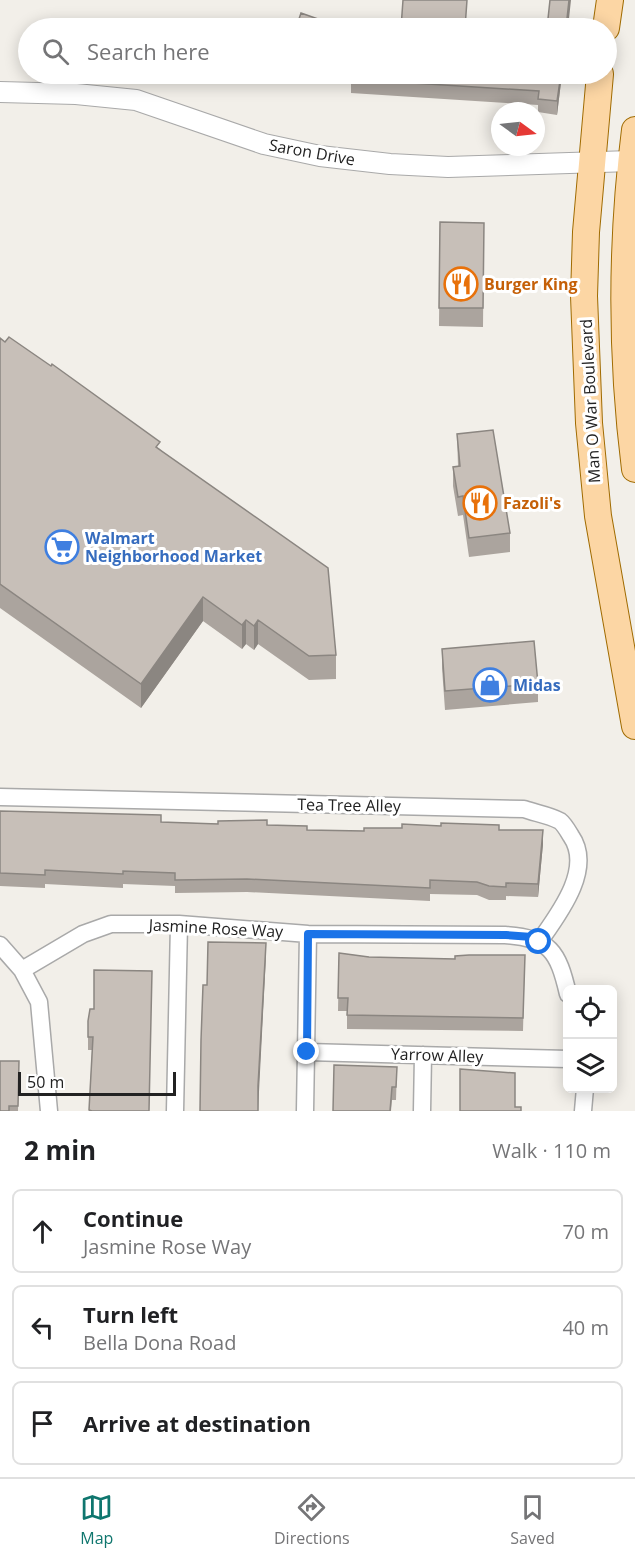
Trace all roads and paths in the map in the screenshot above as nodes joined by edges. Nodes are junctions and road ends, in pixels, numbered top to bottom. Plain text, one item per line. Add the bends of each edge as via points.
1 (610, 0) edge
2 (607, 18) edge
3 (599, 84) edge
4 (0, 92) edge
5 (635, 130) edge
6 (591, 160) junction
7 (631, 160) junction
8 (635, 469) edge
9 (635, 726) edge
10 (0, 796) edge
11 (179, 924) junction
12 (308, 934) junction
13 (539, 942) junction
14 (0, 945) edge
15 (22, 970) junction
16 (565, 985) edge
17 (307, 1052) junction
18 (423, 1055) junction
19 (563, 1059) edge
20 (585, 1093) edge
21 (49, 1111) edge
22 (175, 1111) edge
23 (305, 1111) edge
24 (422, 1111) edge
25 (583, 1111) edge

1 - 2 main road
3 - 6 main road, Man O War Boulevard
4 - 6 street, Saron Drive via 136,100 264,144 331,157 448,167
5 - 7 main road
6 - 7 street, Saron Drive
6 - 9 main road, Man O War Boulevard via 584,296 589,423 598,516
7 - 8 main road via 626,352
10 - 13 street, Tea Tree Alley via 524,808 561,822 576,843 577,868 571,891
11 - 12 street, Jasmine Rose Way
11 - 15 street, Jasmine Rose Way via 111,924 83,934
11 - 22 street
12 - 13 street, Jasmine Rose Way via 506,935 532,937
12 - 17 street
13 - 16 street via 550,949 562,969
14 - 15 street
15 - 21 street via 39,1002
17 - 18 street, Yarrow Alley
17 - 23 street
18 - 19 street, Yarrow Alley
18 - 24 street
20 - 25 street

